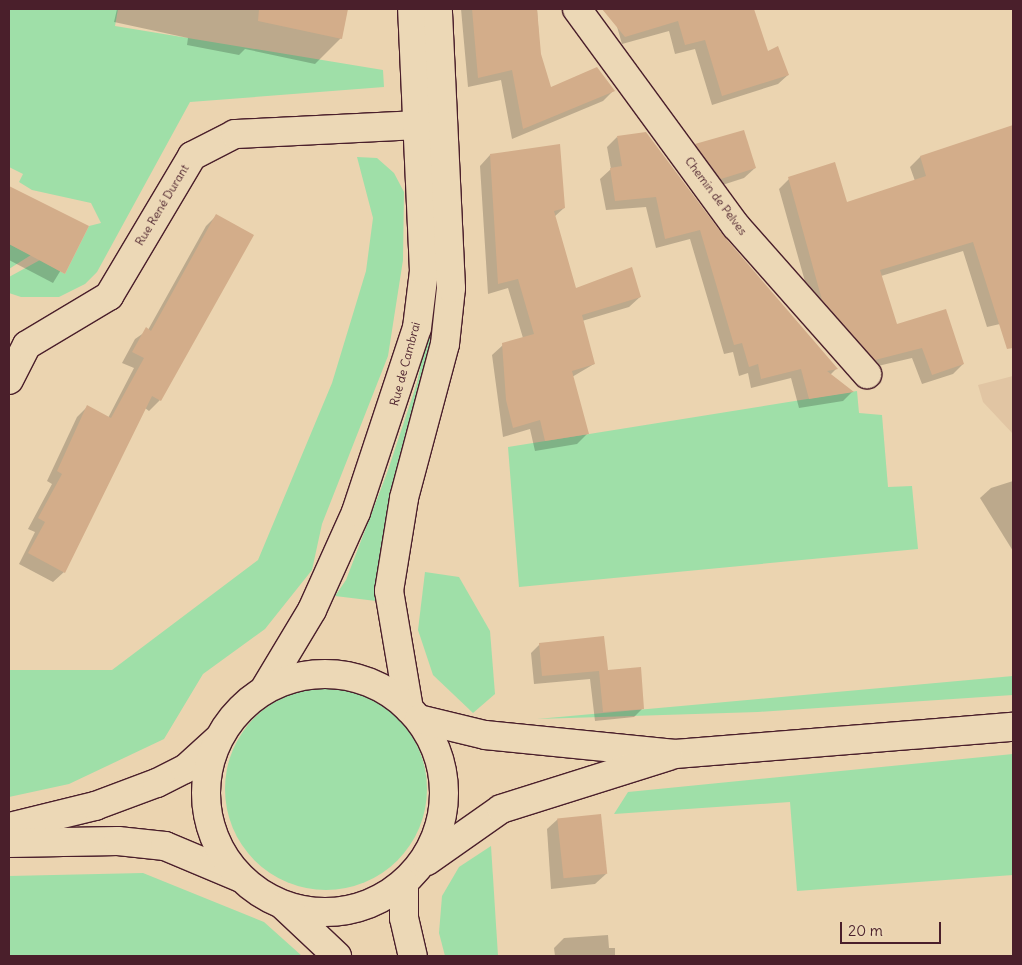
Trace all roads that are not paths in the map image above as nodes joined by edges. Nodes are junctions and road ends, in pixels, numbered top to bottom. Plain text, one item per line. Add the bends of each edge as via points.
1 (412, 9) edge
2 (438, 9) edge
3 (577, 9) edge
4 (420, 125) junction
5 (18, 340) edge
6 (867, 374) dead end
7 (9, 380) edge
8 (264, 690) junction
9 (414, 714) junction
10 (1013, 727) edge
11 (218, 740) junction
12 (675, 754) junction
13 (9, 827) edge
14 (9, 843) edge
15 (412, 875) junction
16 (241, 878) junction
17 (283, 905) junction
18 (337, 956) edge
19 (413, 956) edge

1 - 4 main road, Rue de Cambrai
2 - 9 main road via 451,288 444,344 404,498 389,591
3 - 6 main road, Chemin de Pelves via 736,226
4 - 5 main road, Rue René Durant via 235,134 192,156 109,296
4 - 8 main road, Rue de Cambrai via 424,271 417,328 356,512 312,610
5 - 7 main road, Rue René Durant
8 - 9 main road via 299,677 328,674 372,683
8 - 11 main road via 243,706
9 - 12 main road via 485,735
9 - 15 main road via 439,762 444,808 436,839
10 - 12 main road
11 - 13 main road via 185,770 157,783 95,806
11 - 16 main road via 205,788 207,813 225,859
12 - 15 main road via 502,809
14 - 16 main road via 118,841 166,846
15 - 17 main road via 367,906 346,911 310,912
15 - 19 main road via 404,918
16 - 17 main road
17 - 18 main road

